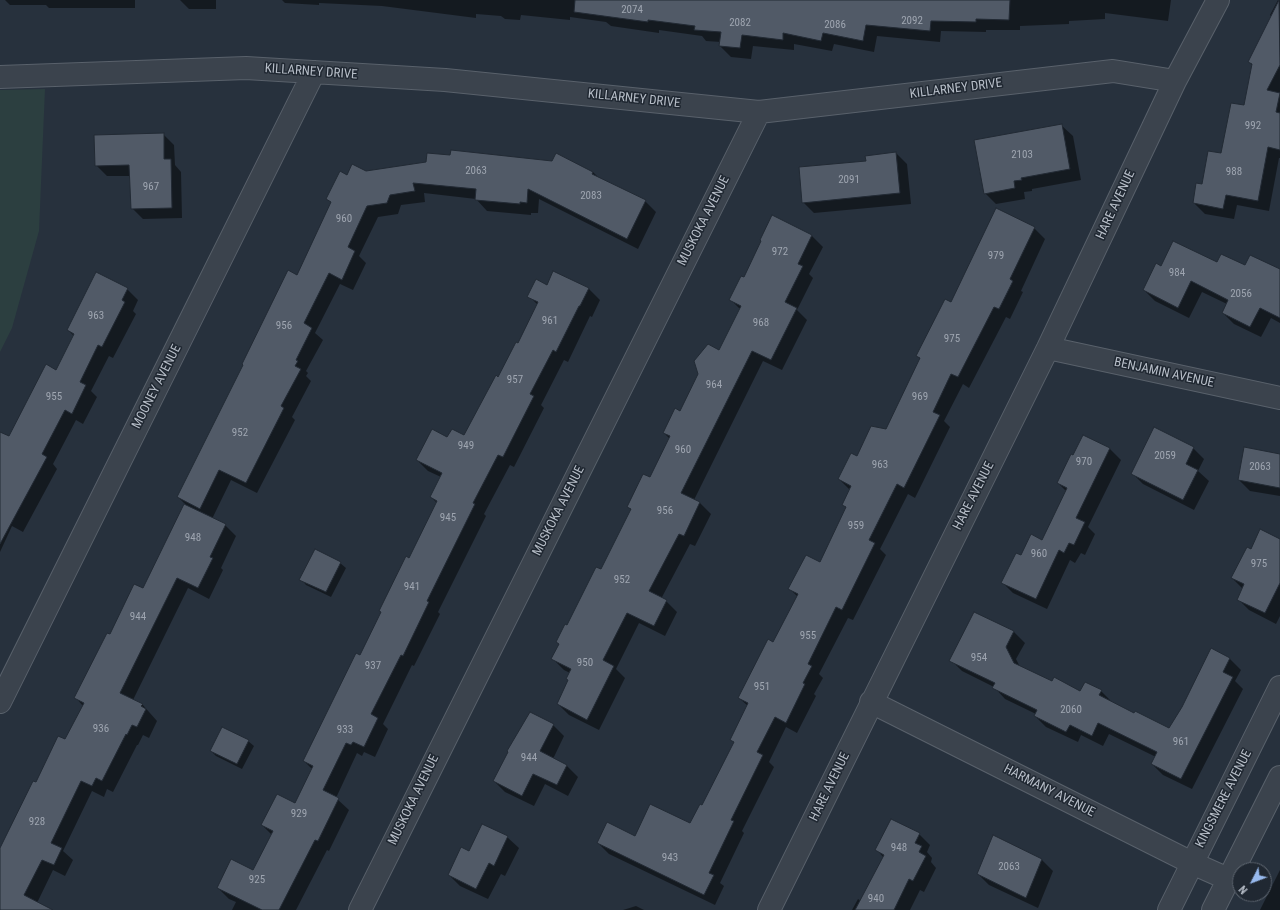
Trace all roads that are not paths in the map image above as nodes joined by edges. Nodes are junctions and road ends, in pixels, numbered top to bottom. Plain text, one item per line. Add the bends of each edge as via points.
1 (1218, 0) edge
2 (314, 72) junction
3 (0, 77) edge
4 (1175, 81) junction
5 (759, 112) junction
6 (1048, 348) junction
7 (1280, 398) edge
8 (1280, 687) edge
9 (0, 702) edge
10 (871, 702) junction
11 (1280, 777) edge
12 (1192, 863) junction
13 (1228, 879) junction
14 (360, 910) edge
15 (769, 910) edge
16 (1169, 910) edge
17 (1213, 910) edge

1 - 4 street
2 - 3 street, KILLARNEY DRIVE via 246,68
2 - 5 street, KILLARNEY DRIVE via 445,80
2 - 9 street, MOONEY AVENUE
4 - 5 street, KILLARNEY DRIVE via 1113,71
4 - 6 street, HARE AVENUE
5 - 14 street, MUSKOKA AVENUE
6 - 7 street, BENJAMIN AVENUE
6 - 10 street, HARE AVENUE
8 - 12 street, KINGSMERE AVENUE
10 - 12 street, HARMANY AVENUE
10 - 15 street, HARE AVENUE
11 - 13 street
12 - 13 street, HARMANY AVENUE
12 - 16 street, KINGSMERE AVENUE
13 - 17 street

